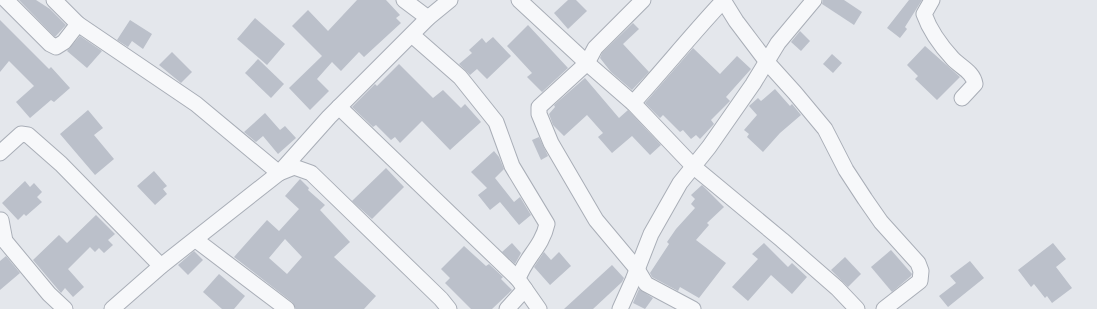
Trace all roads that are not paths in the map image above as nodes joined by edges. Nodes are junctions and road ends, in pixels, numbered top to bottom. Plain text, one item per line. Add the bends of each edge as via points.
1 (6, 0) edge
2 (54, 0) edge
3 (404, 0) edge
4 (450, 0) edge
5 (519, 0) edge
6 (643, 0) edge
7 (723, 0) edge
8 (814, 0) edge
9 (932, 0) edge
10 (428, 18) junction
11 (78, 24) junction
12 (412, 35) junction
13 (767, 62) junction
14 (587, 63) junction
15 (962, 98) dead end
16 (633, 103) junction
17 (339, 107) junction
18 (0, 153) edge
19 (694, 167) junction
20 (279, 173) junction
21 (1, 220) dead end
22 (196, 240) junction
23 (161, 266) junction
24 (637, 269) junction
25 (522, 284) junction
26 (65, 309) edge
27 (112, 309) edge
28 (287, 309) edge
29 (449, 309) edge
30 (507, 309) edge
31 (539, 309) edge
32 (620, 309) edge
33 (693, 309) edge
34 (857, 309) edge
35 (884, 309) edge

1 - 11 street via 56,47 64,42
2 - 11 street
3 - 10 street
4 - 10 street
5 - 14 street
6 - 14 street via 595,48
7 - 13 street
7 - 16 street
8 - 13 street via 778,43
9 - 15 street via 924,14 928,27 954,59 974,76 975,84
10 - 12 street
11 - 20 street via 196,104
12 - 17 street
12 - 25 street via 460,77 496,122 512,166 547,224 544,237 521,271
13 - 19 street
13 - 35 street via 825,129 846,170 865,199 881,222 918,263 922,272 920,281
14 - 16 street
14 - 24 street via 539,106 539,114 551,143 596,220
16 - 19 street
17 - 20 street
17 - 25 street
18 - 23 street via 21,134 28,135 61,164
19 - 24 street via 680,183 655,224
19 - 34 street via 782,240
20 - 22 street
20 - 29 street via 294,167 311,173
21 - 26 street via 5,241 49,294
22 - 23 street
22 - 28 street
23 - 27 street
24 - 32 street
24 - 33 street via 646,284
25 - 30 street
25 - 31 street

